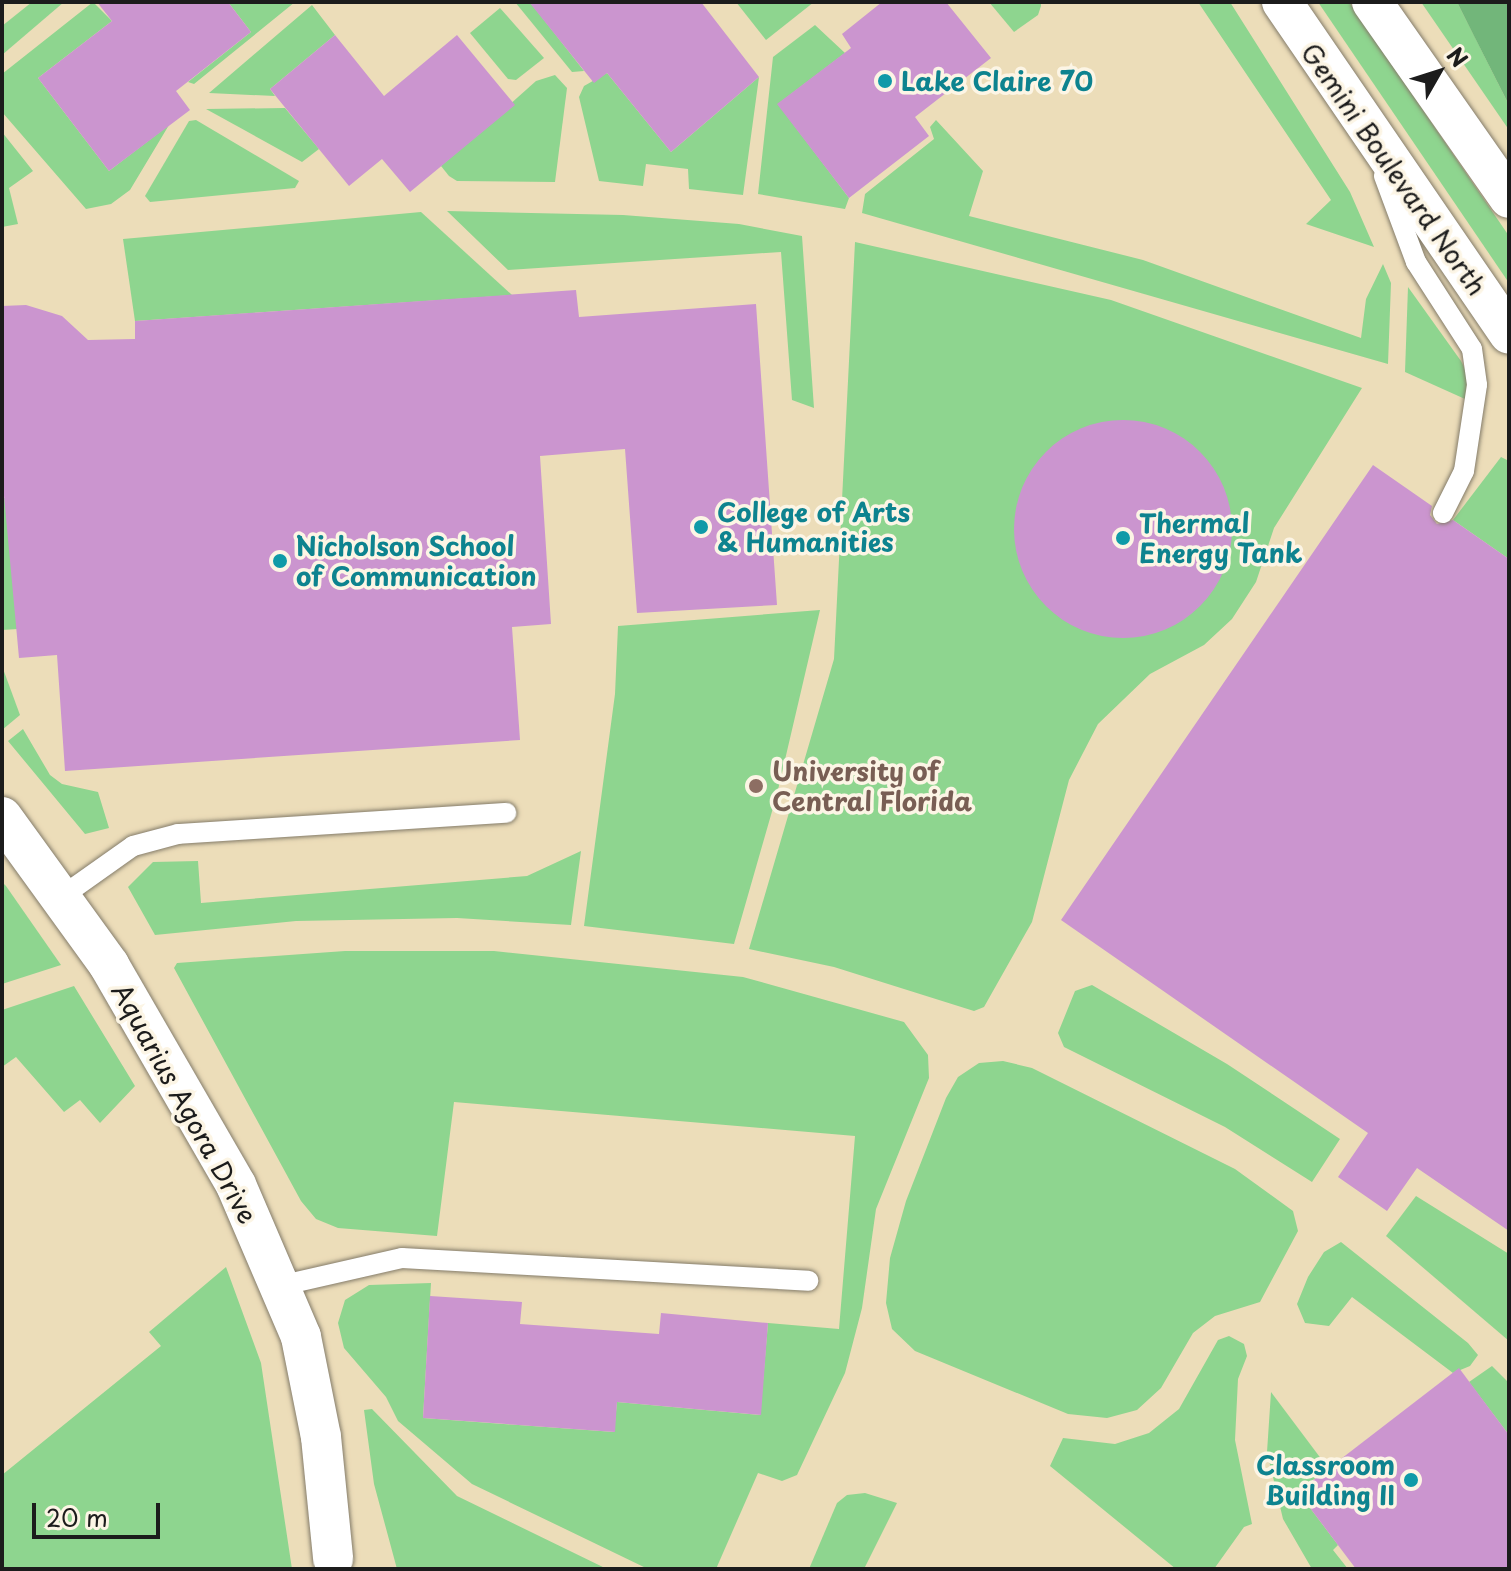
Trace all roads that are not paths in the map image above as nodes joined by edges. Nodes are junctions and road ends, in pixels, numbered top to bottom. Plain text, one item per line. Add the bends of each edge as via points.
1 (1282, 2) edge
2 (1372, 2) edge
3 (1369, 135) junction
4 (1509, 198) edge
5 (1509, 334) edge
6 (1443, 513) dead end
7 (506, 813) dead end
8 (2, 817) edge
9 (61, 897) junction
10 (808, 1281) dead end
11 (279, 1286) junction
12 (335, 1565) edge

1 - 3 street, Gemini Boulevard North
2 - 4 street
3 - 5 street, Gemini Boulevard North
3 - 6 lane via 1416,262 1472,349 1477,385 1464,471
7 - 9 lane via 178,834 133,846
8 - 9 street, Aquarius Agora Drive
9 - 11 street, Aquarius Agora Drive via 161,1048 236,1185
10 - 11 lane via 402,1258
11 - 12 street, Aquarius Agora Drive via 304,1352 321,1437

